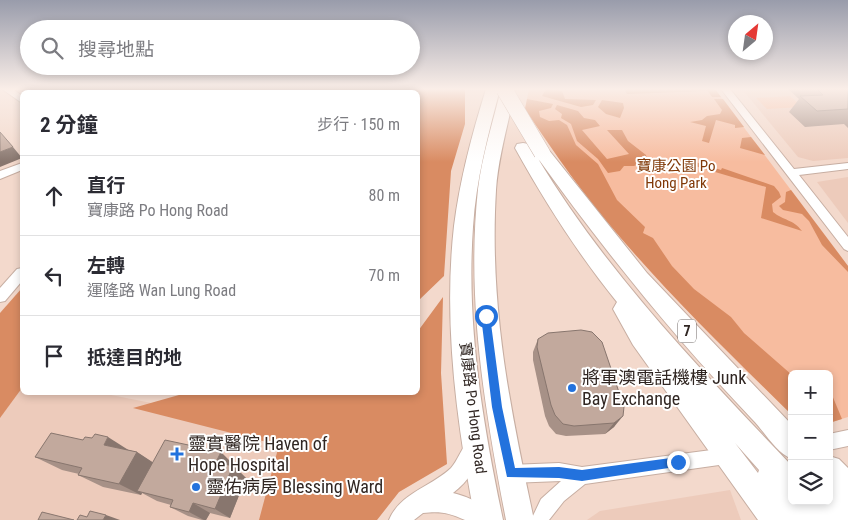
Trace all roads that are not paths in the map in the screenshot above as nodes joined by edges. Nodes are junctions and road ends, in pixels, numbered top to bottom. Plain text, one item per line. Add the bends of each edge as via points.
1 (486, 113) edge
2 (501, 113) edge
3 (507, 113) edge
4 (516, 113) edge
5 (743, 113) edge
6 (534, 154) junction
7 (848, 166) edge
8 (20, 167) edge
9 (790, 173) junction
10 (0, 176) edge
11 (848, 246) edge
12 (600, 267) junction
13 (20, 276) edge
14 (0, 297) edge
15 (712, 400) junction
16 (782, 430) edge
17 (848, 438) edge
18 (833, 441) edge
19 (476, 443) junction
20 (719, 457) dead end
21 (833, 473) edge
22 (510, 474) junction
23 (582, 476) junction
24 (788, 482) edge
25 (848, 486) edge
26 (833, 497) edge
27 (421, 502) junction
28 (810, 505) edge
29 (848, 514) edge
30 (400, 520) edge
31 (482, 520) edge
32 (489, 520) edge
33 (520, 520) edge
34 (540, 520) edge
35 (776, 520) edge
36 (803, 520) edge
37 (824, 520) edge

1 - 19 main road, 寶康路 Po Hong Road via 468,185 462,252 464,343
2 - 22 main road, 寶康路 Po Hong Road via 490,166 483,246 490,358
3 - 6 main road, 7
4 - 6 main road, 7, bridge
5 - 9 street
6 - 12 main road, 7 via 552,196
6 - 16 main road, 7 via 640,279
7 - 9 street
8 - 10 street
9 - 11 street
12 - 15 main road, 7
12 - 35 main road via 641,338
13 - 14 street
15 - 24 main road, 7
15 - 36 main road
17 - 18 street
19 - 27 street via 459,476
19 - 32 main road, 寶康路 Po Hong Road
20 - 23 street
21 - 25 main road
22 - 23 street via 559,472
22 - 33 main road, 寶康路 Po Hong Road
23 - 34 street via 556,494
26 - 29 main road
27 - 30 street
27 - 31 street via 462,504
28 - 37 main road

